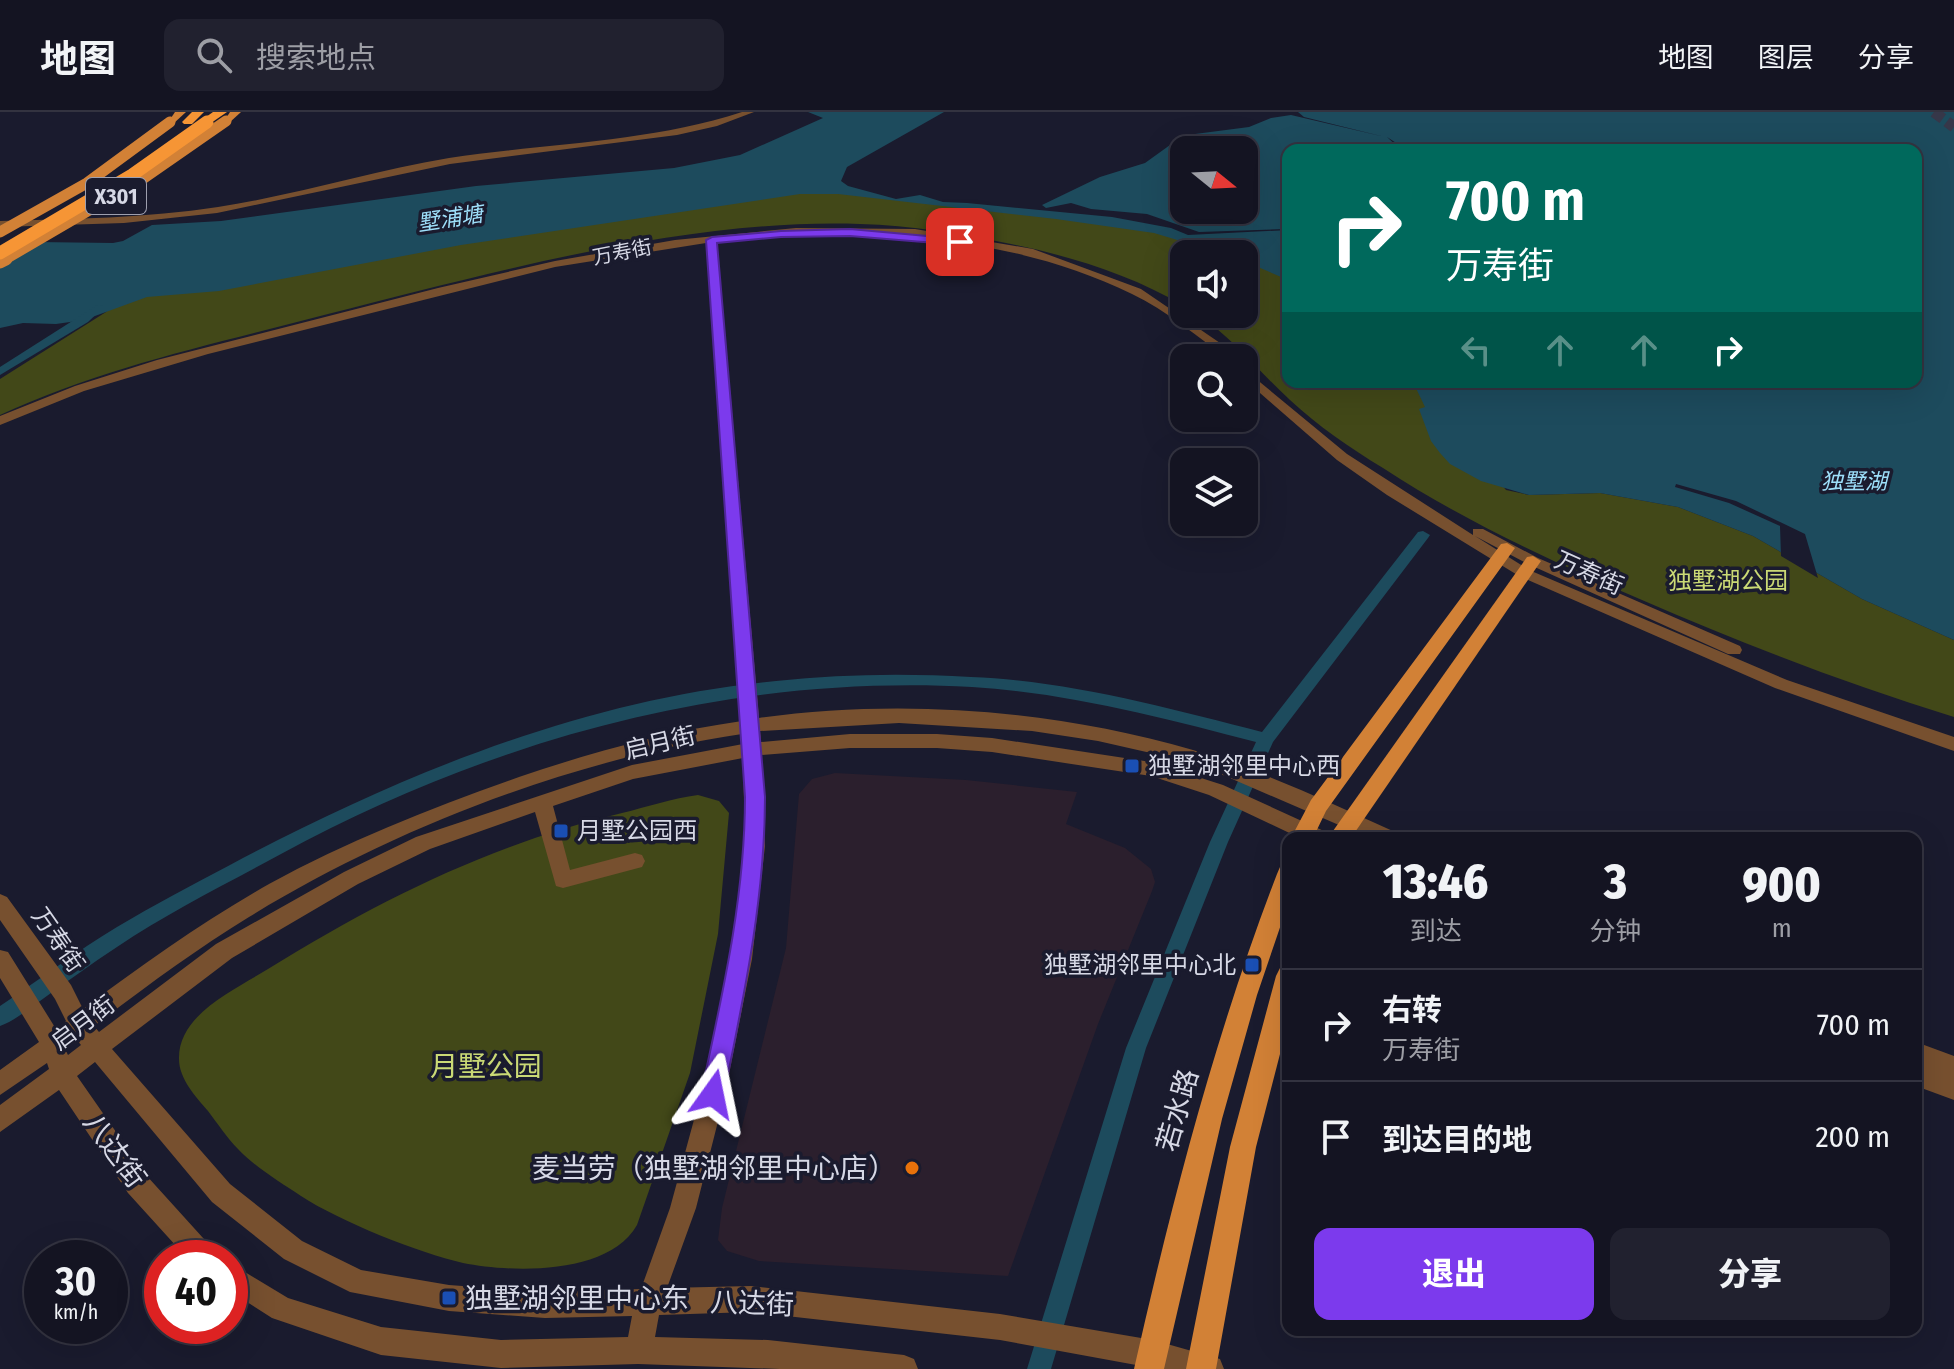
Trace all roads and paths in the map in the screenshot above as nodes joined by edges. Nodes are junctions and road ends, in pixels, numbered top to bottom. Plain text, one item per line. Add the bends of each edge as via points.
1 (236, 112) edge
2 (750, 112) edge
3 (213, 116) edge
4 (184, 117) edge
5 (0, 224) edge
6 (0, 232) edge
7 (711, 238) junction
8 (0, 241) edge
9 (0, 253) edge
10 (0, 262) edge
11 (1209, 344) edge
12 (1218, 344) edge
13 (1258, 378) edge
14 (1258, 385) edge
15 (0, 421) edge
16 (0, 427) edge
17 (1421, 504) junction
18 (1503, 553) junction
19 (1529, 567) junction
20 (751, 724) junction
21 (1954, 731) edge
22 (1954, 744) edge
23 (752, 749) junction
24 (542, 801) junction
25 (1318, 806) junction
26 (1344, 829) edge
27 (1302, 832) edge
28 (1310, 832) edge
29 (635, 861) dead end
30 (1282, 890) edge
31 (0, 903) edge
32 (0, 959) edge
33 (1282, 999) edge
34 (80, 1025) junction
35 (53, 1045) junction
36 (97, 1048) junction
37 (1922, 1055) edge
38 (1954, 1067) edge
39 (62, 1074) junction
40 (1922, 1077) edge
41 (0, 1084) edge
42 (1954, 1089) edge
43 (0, 1120) edge
44 (188, 1240) edge
45 (248, 1288) edge
46 (649, 1302) junction
47 (638, 1350) junction
48 (1151, 1361) edge
49 (1204, 1368) edge
50 (904, 1369) edge

1 - 3 main road, X301
2 - 5 street via 669,133 427,165 203,213
3 - 4 highway
3 - 9 highway, bridge via 165,155
3 - 10 main road, X301, bridge via 179,156
4 - 6 main road, X301, bridge via 87,183
4 - 8 highway via 145,157
7 - 11 street, 万寿街 via 850,232 960,242 1070,269 1132,294
7 - 12 street, 万寿街 via 851,229 928,234 1016,249 1062,261 1155,300
7 - 15 street, 万寿街 via 621,252 355,312 140,370
7 - 16 street, 万寿街 via 288,333 98,387
7 - 20 street
13 - 17 street, 万寿街 via 1303,419
14 - 17 street, 万寿街 via 1342,457
17 - 18 street, 万寿街
18 - 19 street, 万寿街
18 - 25 main road
19 - 21 street, 万寿街 via 1786,672
19 - 22 street, 万寿街 via 1781,684
19 - 26 main road
20 - 23 street
20 - 25 street, 启月街 via 932,715 1024,725 1129,741 1225,767
20 - 34 street, 启月街 via 631,748 418,819 329,861 202,935
23 - 24 street, 启月街 via 632,772
23 - 27 street, 启月街 via 850,741 992,745 1151,769 1216,790
23 - 46 street via 755,846 741,959 683,1208
24 - 29 street via 563,880
24 - 36 street, 启月街 via 423,843 351,878 224,951
25 - 26 street, 启月街
25 - 28 main road
30 - 48 main road, 若水路 via 1248,980 1179,1229
31 - 34 street, 万寿街
32 - 35 street
33 - 49 main road via 1243,1147
34 - 35 street, 启月街
34 - 36 street, 万寿街
35 - 39 street
35 - 41 street, 启月街
36 - 39 street, 启月街
36 - 46 street, 八达街 via 221,1193 293,1250 359,1283 449,1298 545,1305
37 - 38 street
39 - 43 street, 启月街
39 - 44 street, 八达街 via 137,1184
40 - 42 street
45 - 47 street, 八达街 via 281,1309 381,1341 501,1354
46 - 47 street
46 - 48 street, 八达街 via 751,1299 1000,1327 1097,1344
47 - 50 street, 八达街 via 768,1354
48 - 49 street, 八达街

